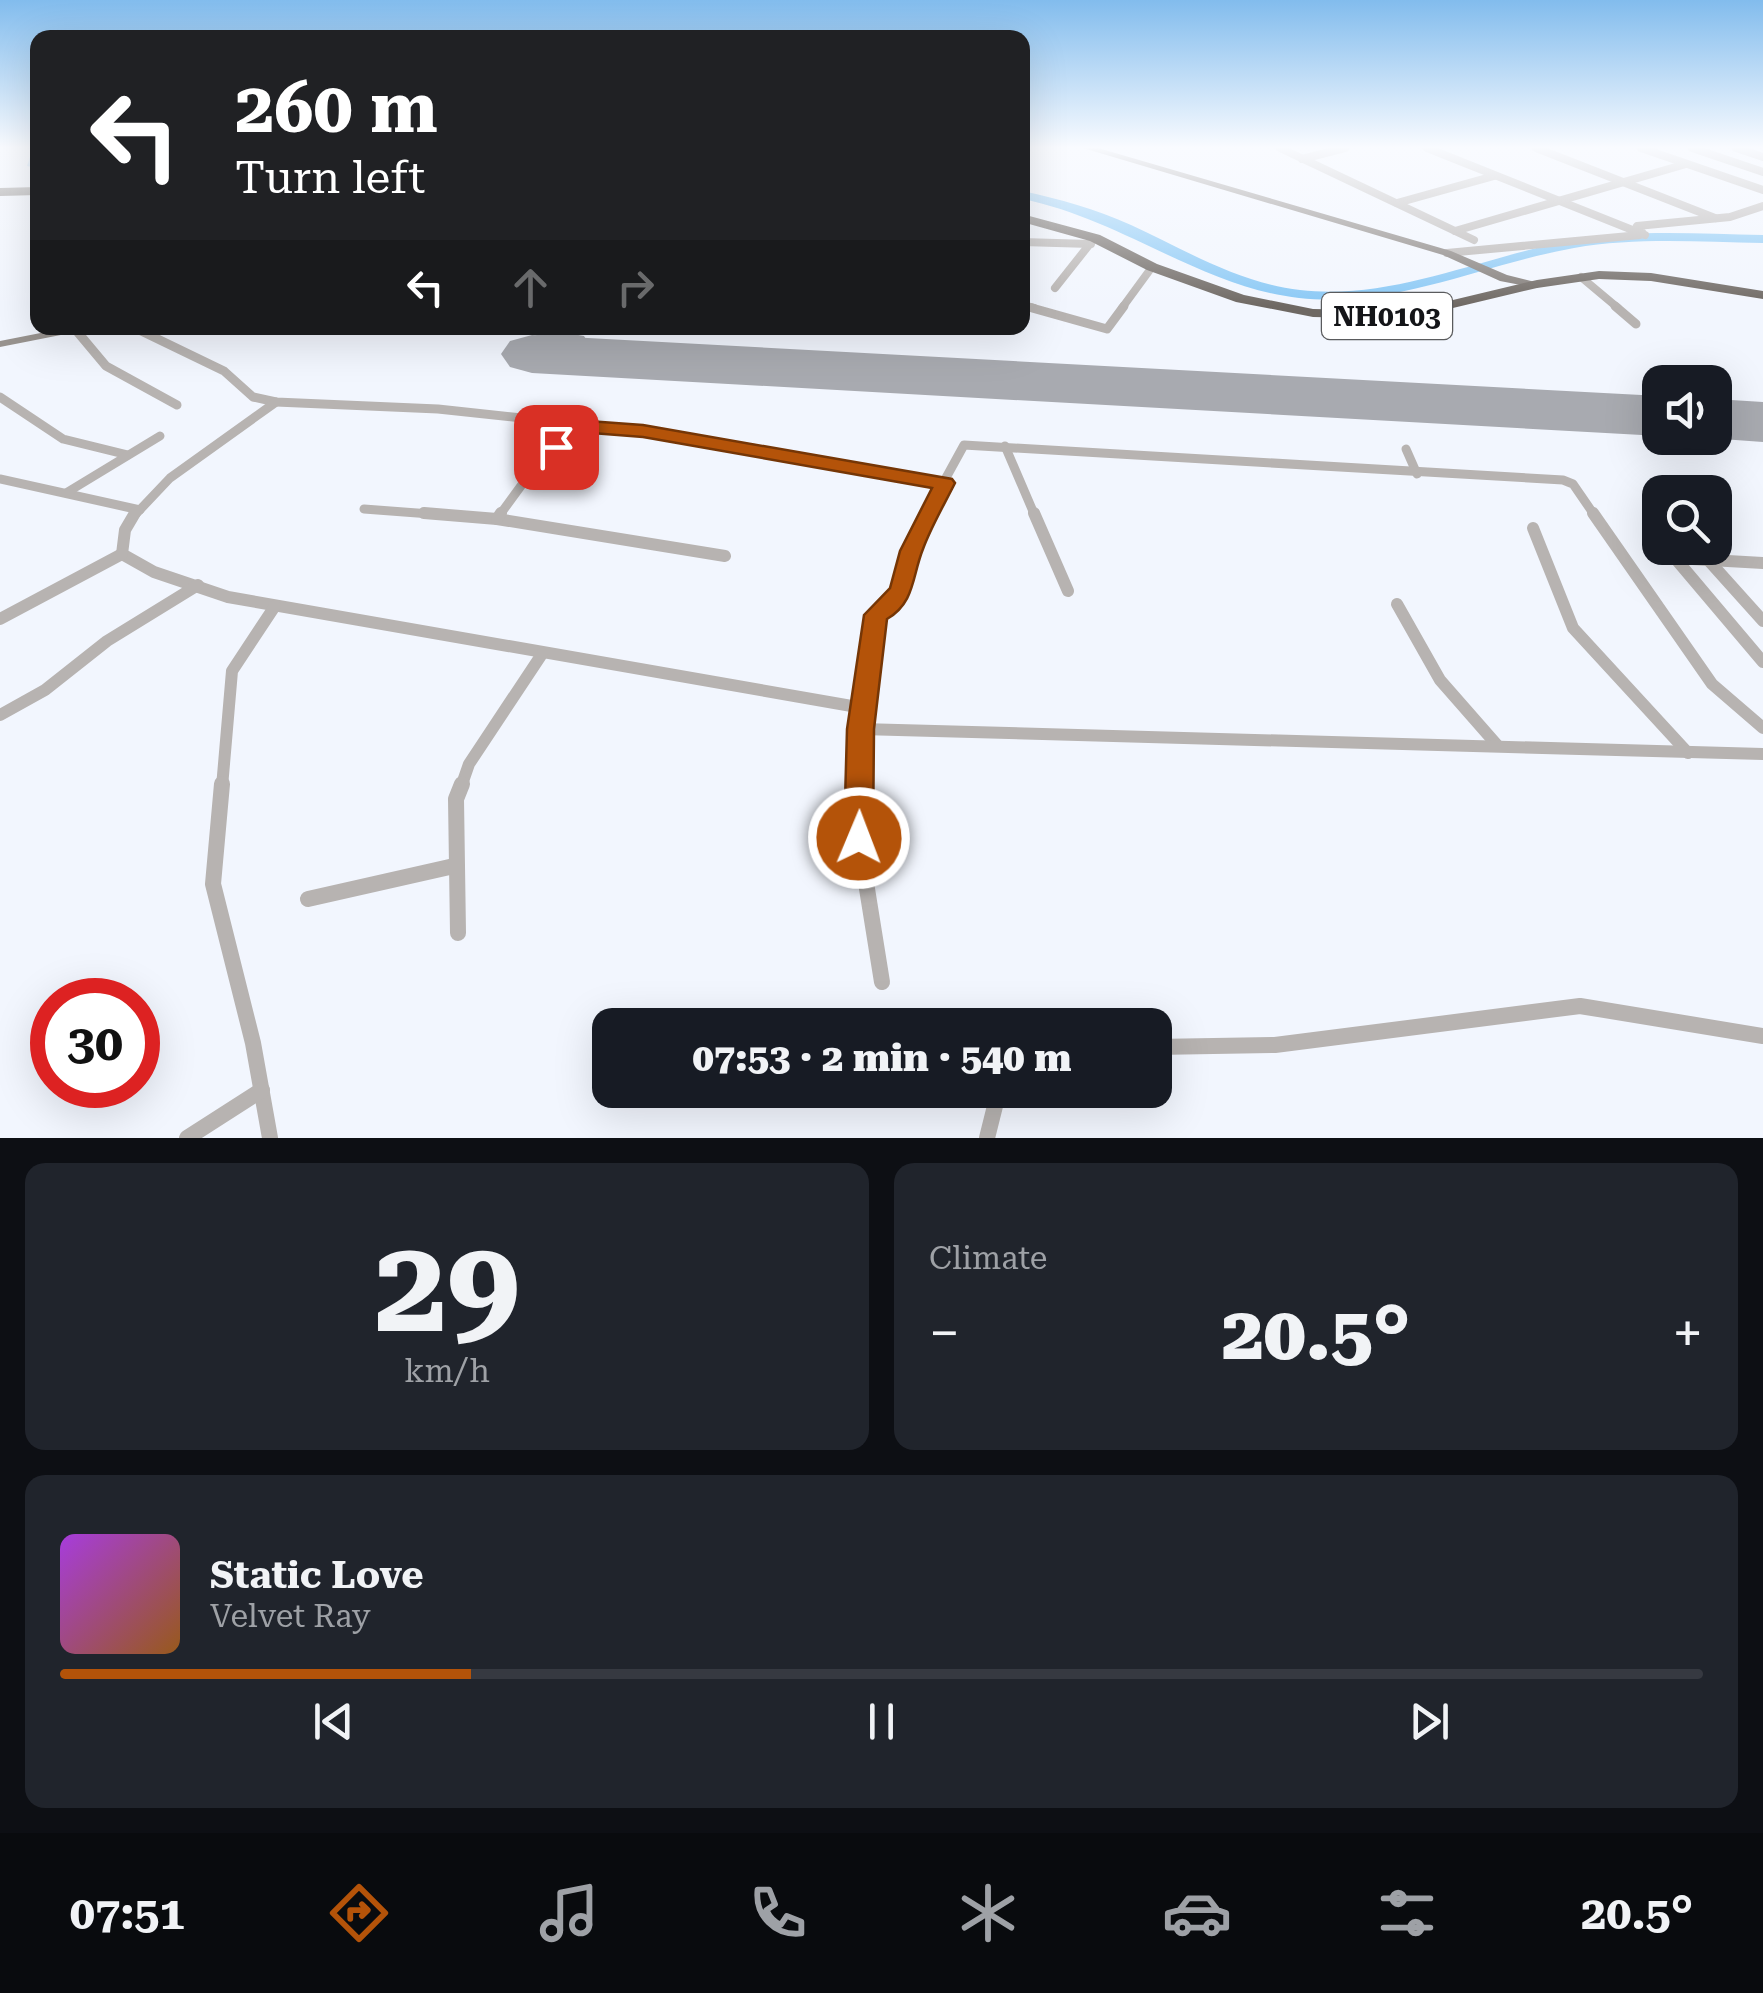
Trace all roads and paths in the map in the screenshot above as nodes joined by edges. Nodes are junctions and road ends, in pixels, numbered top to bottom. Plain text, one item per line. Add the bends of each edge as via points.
1 (1272, 201) edge
2 (1393, 201) edge
3 (1404, 201) edge
4 (1552, 201) joint
5 (1671, 201) edge
6 (1397, 203) junction
7 (1763, 206) edge
8 (1714, 218) junction
9 (1030, 221) edge
10 (1455, 231) junction
11 (1644, 235) junction
12 (1474, 240) dead end
13 (1093, 241) junction
14 (1030, 242) edge
15 (1447, 253) junction
16 (1152, 267) junction
17 (1581, 277) junction
18 (1537, 284) junction
19 (1056, 288) dead end
20 (1763, 295) edge
21 (1030, 307) edge
22 (1636, 324) dead end
23 (30, 331) edge
24 (44, 335) edge
25 (80, 335) edge
26 (150, 335) edge
27 (0, 336) edge
28 (0, 344) edge
29 (0, 398) edge
30 (276, 402) junction
31 (177, 405) dead end
32 (574, 426) junction
33 (160, 436) dead end
34 (1006, 446) junction
35 (1406, 449) dead end
36 (128, 455) junction
37 (1417, 474) junction
38 (0, 479) edge
39 (944, 483) junction
40 (66, 494) junction
41 (364, 509) dead end
42 (140, 510) junction
43 (496, 519) junction
44 (1533, 528) dead end
45 (122, 554) junction
46 (726, 556) dead end
47 (1732, 562) edge
48 (1763, 563) edge
49 (1681, 565) edge
50 (1713, 565) edge
51 (198, 585) junction
52 (1068, 590) dead end
53 (1397, 604) dead end
54 (275, 606) junction
55 (0, 619) edge
56 (1763, 621) edge
57 (542, 654) junction
58 (1763, 662) edge
59 (863, 708) junction
60 (0, 715) edge
61 (1763, 728) edge
62 (861, 729) junction
63 (1497, 746) junction
64 (1688, 753) junction
65 (1763, 754) edge
66 (454, 866) junction
67 (308, 899) dead end
68 (458, 933) dead end
69 (882, 982) dead end
70 (1763, 1036) edge
71 (1172, 1046) edge
72 (262, 1090) junction
73 (994, 1108) edge
74 (186, 1138) edge
75 (270, 1138) edge
76 (987, 1138) edge

1 - 15 main road
2 - 6 street
3 - 6 street
4 - 10 street
4 - 11 street
5 - 8 street
6 - 10 street
7 - 8 street
8 - 11 street via 1653,221 1637,226
9 - 13 highway, NH0103
10 - 12 street
11 - 15 street
13 - 14 street
13 - 16 highway, NH0103
13 - 19 street
15 - 18 main road via 1504,278
16 - 18 highway, NH0103 via 1274,307 1364,316 1426,311
16 - 21 street via 1107,329
17 - 18 highway, NH0103
17 - 20 highway, NH0103 via 1651,276
17 - 22 street
23 - 27 main road
24 - 28 main road
25 - 31 street via 86,351 122,380
26 - 30 street via 224,370 253,397
29 - 36 street via 63,439
30 - 32 street via 474,412
30 - 42 street via 192,462
32 - 39 street via 699,439
32 - 43 street via 545,452
33 - 36 street
34 - 37 street
34 - 39 street via 964,445
34 - 52 street
35 - 37 street
36 - 40 street
37 - 61 street via 1573,484 1712,684
38 - 40 street
39 - 59 street via 911,551 902,589 876,615
40 - 42 street
41 - 43 street
42 - 45 street via 125,530
43 - 46 street
44 - 64 street via 1573,628
45 - 51 street
45 - 55 street
47 - 48 street
49 - 58 street
50 - 56 street
51 - 54 street
51 - 60 street
53 - 63 street via 1414,642 1474,726
54 - 57 street
54 - 72 street via 232,671 213,884
57 - 59 street
57 - 66 street via 469,764 456,799
59 - 62 street
62 - 63 street
62 - 69 street via 859,838
63 - 64 street
64 - 65 street
66 - 67 street
66 - 68 street
70 - 71 street via 1580,1006 1276,1045
72 - 74 street
72 - 75 street
73 - 76 street

